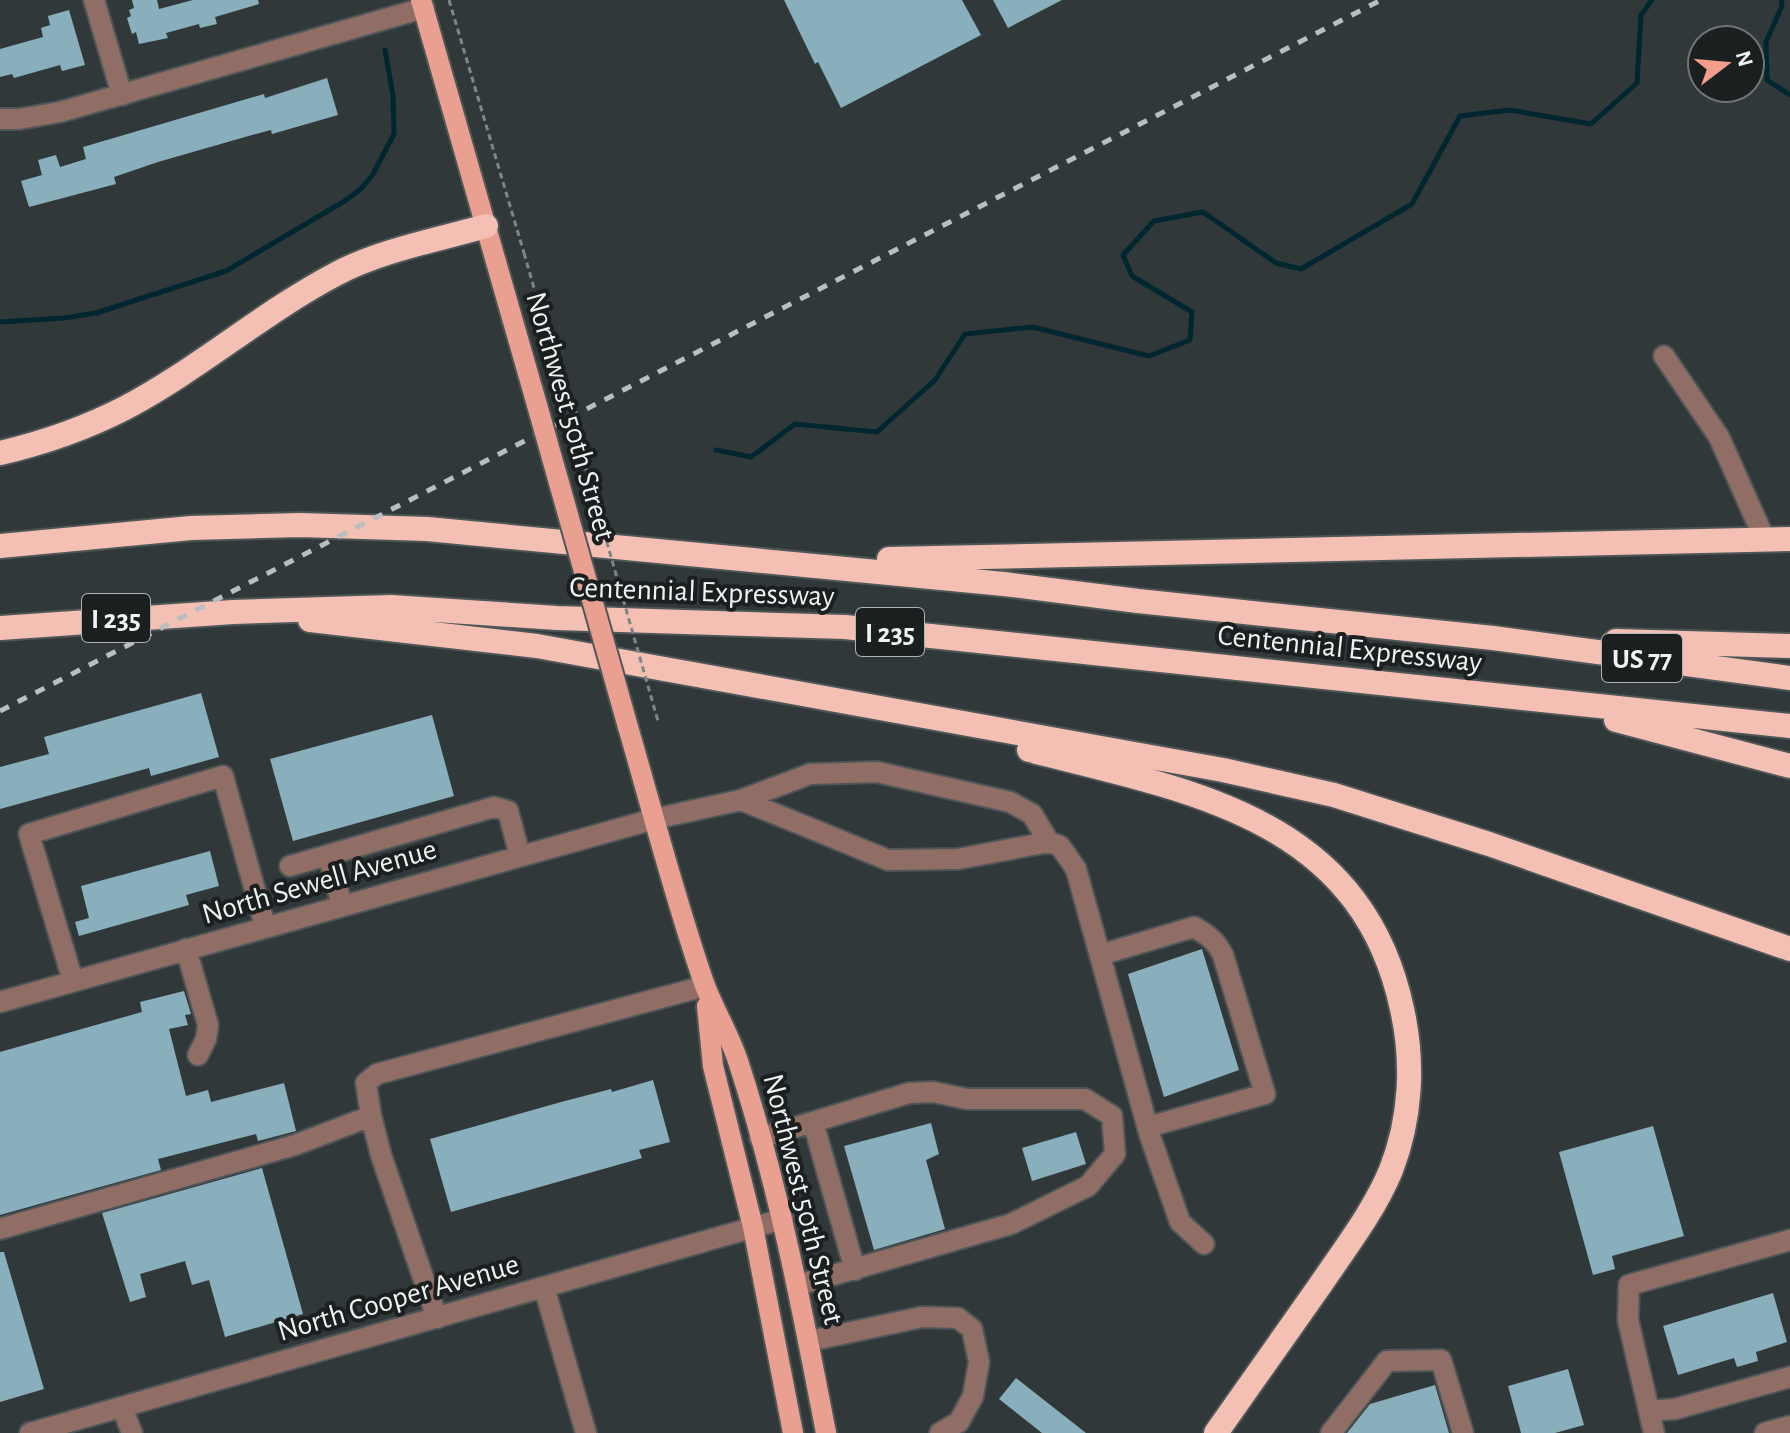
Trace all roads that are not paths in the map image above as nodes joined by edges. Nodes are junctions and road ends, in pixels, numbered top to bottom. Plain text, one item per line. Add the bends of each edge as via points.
1 (94, 0) edge
2 (422, 4) edge
3 (122, 95) junction
4 (0, 119) edge
5 (486, 226) junction
6 (1664, 356) dead end
7 (0, 453) edge
8 (1790, 539) edge
9 (1765, 540) junction
10 (0, 546) edge
11 (783, 561) junction
12 (233, 612) junction
13 (0, 628) edge
14 (1493, 638) junction
15 (1790, 646) edge
16 (1790, 678) edge
17 (841, 701) junction
18 (1544, 701) junction
19 (1790, 726) edge
20 (1790, 766) edge
21 (741, 800) junction
22 (654, 819) junction
23 (1049, 842) junction
24 (328, 855) junction
25 (520, 856) junction
26 (290, 866) dead end
27 (342, 905) junction
28 (265, 926) junction
29 (186, 949) junction
30 (1790, 949) edge
31 (1100, 955) junction
32 (73, 981) junction
33 (705, 986) junction
34 (0, 1002) edge
35 (198, 1055) dead end
36 (371, 1116) junction
37 (813, 1122) junction
38 (1148, 1127) junction
39 (760, 1138) junction
40 (783, 1219) junction
41 (753, 1227) junction
42 (0, 1229) edge
43 (1790, 1240) edge
44 (1204, 1244) dead end
45 (855, 1270) junction
46 (798, 1285) junction
47 (544, 1287) junction
48 (437, 1318) junction
49 (809, 1341) junction
50 (1790, 1377) edge
51 (122, 1407) junction
52 (1649, 1411) junction
53 (30, 1433) edge
54 (132, 1433) edge
55 (586, 1433) edge
56 (793, 1433) edge
57 (826, 1433) edge
58 (940, 1433) edge
59 (1216, 1433) edge
60 (1331, 1433) edge
61 (1463, 1433) edge
62 (1654, 1433) edge

1 - 3 street
2 - 3 street
2 - 5 main road, Northwest 50th Street
3 - 4 street via 39,116
5 - 7 highway via 339,272 126,408
5 - 22 main road, Northwest 50th Street, bridge
6 - 9 street via 1719,437
8 - 9 highway
9 - 11 highway
10 - 11 highway, Centennial Expressway / I 235 via 191,528 300,525 427,529
11 - 14 highway, Centennial Expressway / I 235
12 - 13 highway, Centennial Expressway / I 235
12 - 17 highway via 537,646
12 - 18 highway, Centennial Expressway / I 235 via 391,607 845,627
14 - 15 highway
14 - 16 highway, US 77
17 - 30 highway via 1334,795
17 - 59 highway via 1175,787 1240,811 1320,863 1345,889 1376,937 1394,980 1407,1037 1407,1104 1399,1146 1363,1223
18 - 19 highway, US 77
18 - 20 highway
21 - 22 street, North Sewell Avenue
21 - 23 street via 888,860 958,859
21 - 23 street, North Sewell Avenue via 810,774 877,772 1010,802 1032,814
22 - 25 street, North Sewell Avenue
22 - 33 main road, Northwest 50th Street
23 - 31 street, North Sewell Avenue via 1060,846 1076,869
24 - 25 street via 494,807 508,811
24 - 26 street
24 - 27 street
25 - 27 street, North Sewell Avenue
27 - 28 street, North Sewell Avenue
28 - 29 street, North Sewell Avenue
28 - 32 street via 223,776 29,834
29 - 32 street, North Sewell Avenue
29 - 35 street via 208,1025
31 - 38 street
31 - 38 street via 1194,927 1217,943 1265,1094
32 - 34 street, North Sewell Avenue
33 - 36 street via 377,1074 366,1083
33 - 39 main road, Northwest 50th Street via 737,1059
33 - 41 main road, Northwest 50th Street via 713,1066
36 - 42 street via 295,1145
36 - 48 street
37 - 39 street
37 - 45 street
37 - 45 street via 909,1093 933,1092 967,1099 1085,1099 1112,1116 1115,1154 1088,1186 1011,1224
38 - 44 street via 1180,1222
39 - 40 main road, Northwest 50th Street
40 - 41 street, North Cooper Avenue
40 - 46 main road, Northwest 50th Street
41 - 47 street, North Cooper Avenue
41 - 56 main road, Northwest 50th Street
43 - 52 street via 1629,1285 1628,1320
45 - 46 street
46 - 49 main road, Northwest 50th Street
47 - 48 street, North Cooper Avenue
47 - 55 street
48 - 51 street, North Cooper Avenue
49 - 57 main road, Northwest 50th Street
49 - 58 street via 922,1317 958,1318 972,1329 979,1362 973,1396 959,1422
50 - 52 street via 1675,1409
51 - 53 street, North Cooper Avenue
51 - 54 street
52 - 62 street
60 - 61 street via 1387,1361 1441,1360

